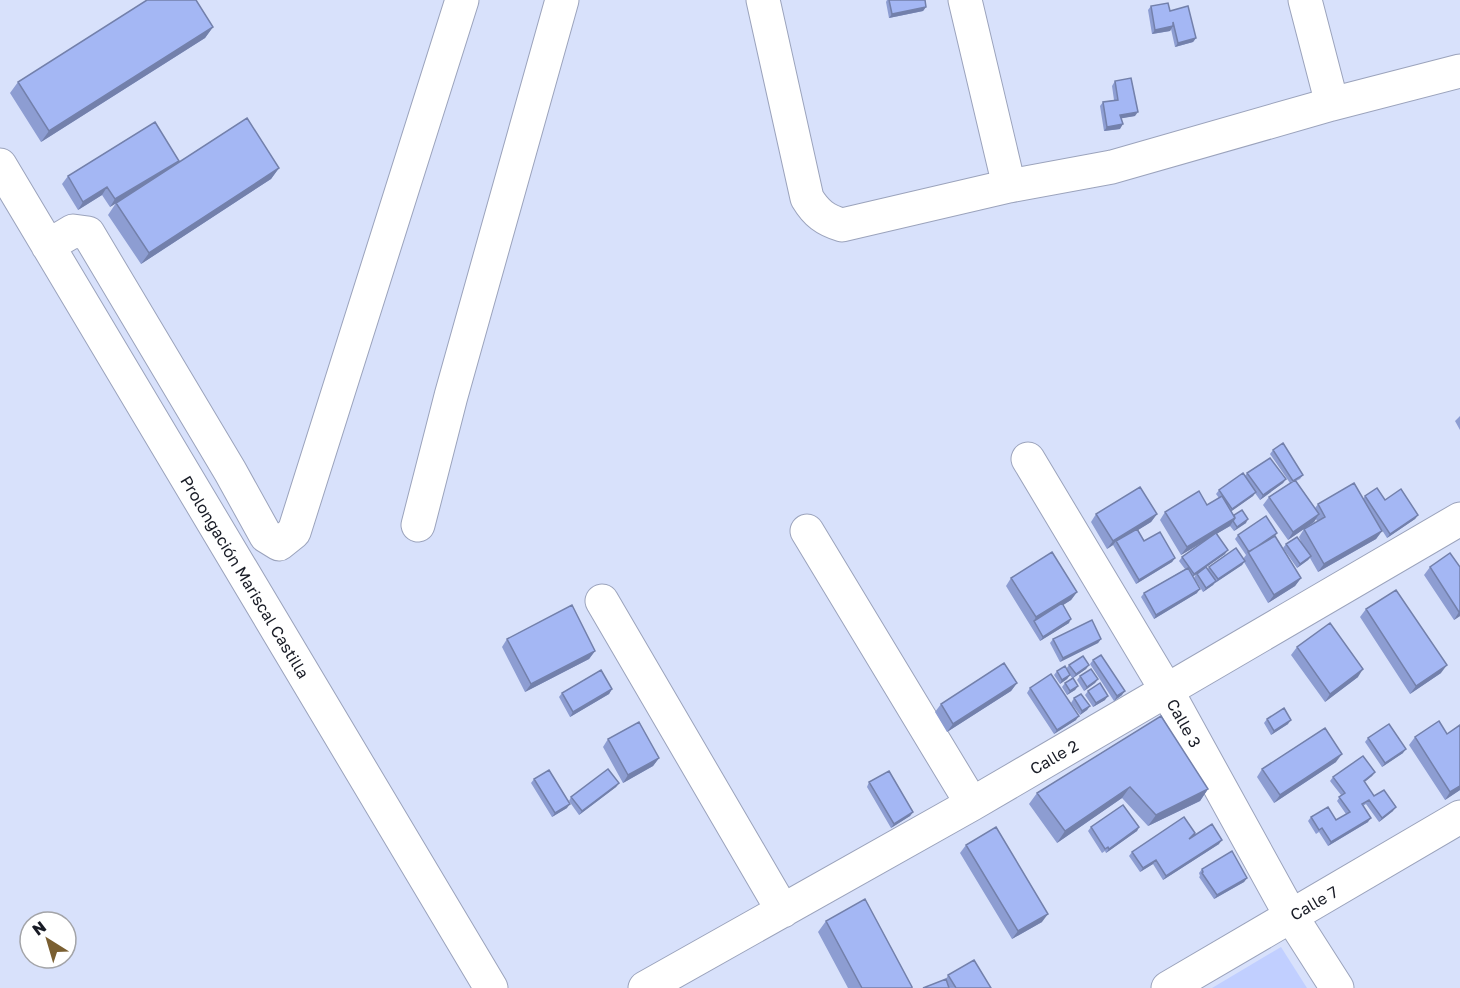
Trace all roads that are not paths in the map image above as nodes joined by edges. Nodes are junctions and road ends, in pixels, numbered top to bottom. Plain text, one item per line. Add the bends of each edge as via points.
1 (462, 0) edge
2 (562, 0) edge
3 (763, 0) edge
4 (967, 0) edge
5 (1305, 0) edge
6 (1460, 71) edge
7 (1332, 104) junction
8 (0, 165) edge
9 (1009, 186) junction
10 (48, 246) junction
11 (1029, 459) dead end
12 (1460, 519) edge
13 (418, 525) dead end
14 (807, 531) dead end
15 (602, 601) dead end
16 (1167, 691) junction
17 (972, 804) junction
18 (1460, 817) edge
19 (783, 911) junction
20 (1291, 916) junction
21 (491, 988) edge
22 (645, 988) edge
23 (1168, 988) edge
24 (1337, 988) edge

1 - 10 street via 294,532 279,544 266,536 87,233 73,231
2 - 13 street
3 - 9 street via 807,198 822,217 842,225
4 - 9 street
5 - 7 street
6 - 7 street
7 - 9 street via 1112,167
8 - 10 street, Prolongación Mariscal Castilla
10 - 21 street, Prolongación Mariscal Castilla
11 - 16 street, Calle 3
12 - 16 street, Calle 2
14 - 17 street
15 - 19 street
16 - 17 street, Calle 2
16 - 20 street, Calle 3
17 - 19 street, Calle 2
18 - 20 street, Calle 7
19 - 22 street, Calle 2
20 - 23 street, Calle 7
20 - 24 street, Calle 3

